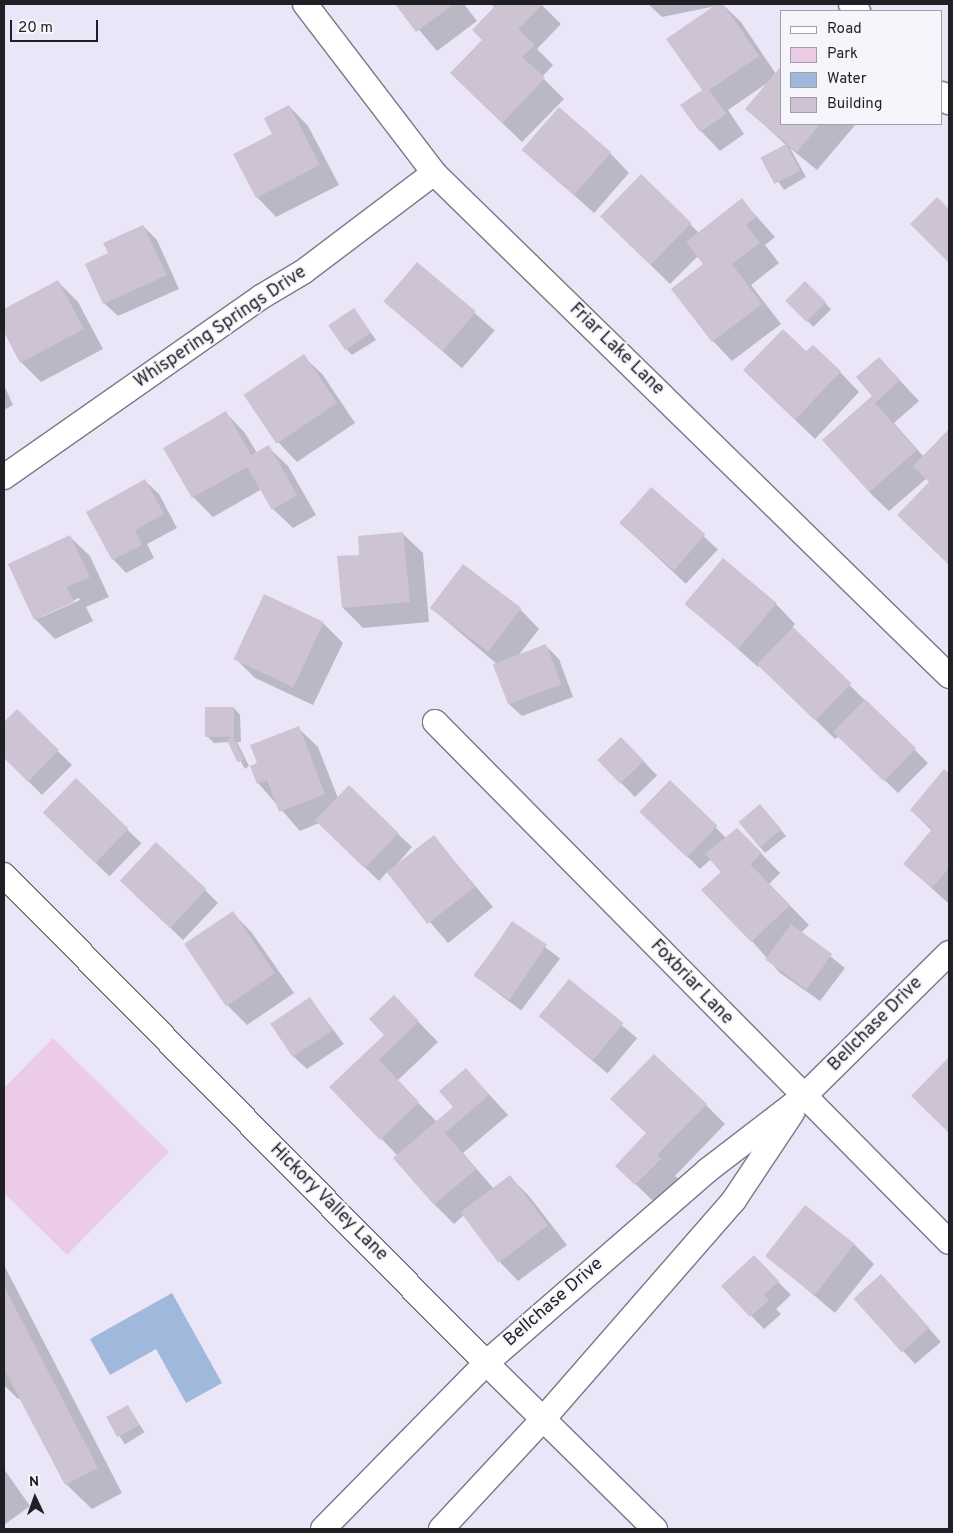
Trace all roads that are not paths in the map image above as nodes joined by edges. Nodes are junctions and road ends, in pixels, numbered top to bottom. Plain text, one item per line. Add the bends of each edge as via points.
1 (305, 4) edge
2 (434, 173) junction
3 (4, 476) edge
4 (949, 676) edge
5 (435, 722) dead end
6 (4, 875) edge
7 (949, 953) edge
8 (803, 1097) junction
9 (949, 1242) edge
10 (486, 1363) junction
11 (544, 1418) junction
12 (323, 1529) edge
13 (441, 1529) edge
14 (655, 1529) edge

1 - 2 street, Friar Lake Lane
2 - 3 street, Whispering Springs Drive via 303,272 261,297
2 - 4 street, Friar Lake Lane
5 - 8 street, Foxbriar Lane
6 - 10 street, Hickory Valley Lane
7 - 8 street, Bellchase Drive
8 - 9 street, Foxbriar Lane
8 - 10 street, Bellchase Drive via 708,1170
8 - 11 street, Bellchase Drive via 734,1200
10 - 11 street, Hickory Valley Lane
10 - 12 street, Bellchase Drive
11 - 13 street, Bellchase Drive
11 - 14 street, Hickory Valley Lane

